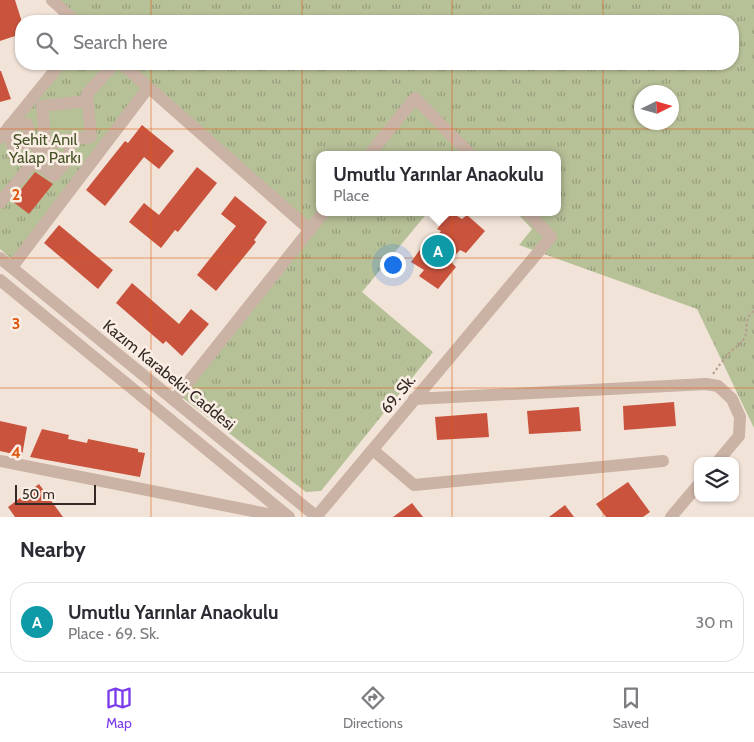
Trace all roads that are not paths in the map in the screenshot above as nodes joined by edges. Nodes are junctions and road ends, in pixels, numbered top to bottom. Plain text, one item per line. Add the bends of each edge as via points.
1 (52, 0) edge
2 (68, 15) edge
3 (55, 70) edge
4 (108, 70) edge
5 (128, 70) edge
6 (148, 88) junction
7 (87, 101) junction
8 (10, 125) junction
9 (0, 138) edge
10 (69, 140) junction
11 (31, 143) junction
12 (373, 151) edge
13 (467, 151) edge
14 (61, 167) junction
15 (77, 180) junction
16 (0, 203) edge
17 (321, 216) edge
18 (531, 216) edge
19 (310, 230) junction
20 (0, 258) edge
21 (12, 267) junction
22 (0, 280) edge
23 (414, 399) junction
24 (174, 400) junction
25 (373, 450) junction
26 (721, 457) edge
27 (0, 461) edge
28 (663, 461) dead end
29 (694, 490) edge
30 (283, 517) edge
31 (289, 517) edge
32 (316, 517) edge
33 (671, 517) edge

1 - 2 street
3 - 8 street
4 - 7 street via 86,94
5 - 6 street
6 - 15 street
6 - 19 street
7 - 10 street via 91,137
7 - 10 street via 42,106 48,143
8 - 9 street
8 - 11 street via 27,124
8 - 11 street via 12,145
10 - 14 street via 70,156
11 - 14 street
12 - 13 street via 415,98
14 - 15 street
14 - 16 street via 54,176 34,161
15 - 21 street
17 - 19 street
18 - 23 street, 69. Sk. via 551,237
19 - 24 street
20 - 21 street, Kazım Karabekir Caddesi
21 - 24 street, Kazım Karabekir Caddesi
22 - 31 street, Kazım Karabekir Caddesi
23 - 25 street, 69. Sk.
23 - 26 street via 706,384 718,386 732,399 740,417 739,436
24 - 32 street, Kazım Karabekir Caddesi
25 - 28 street via 414,485
25 - 32 street, 69. Sk.
27 - 30 street
29 - 33 street

